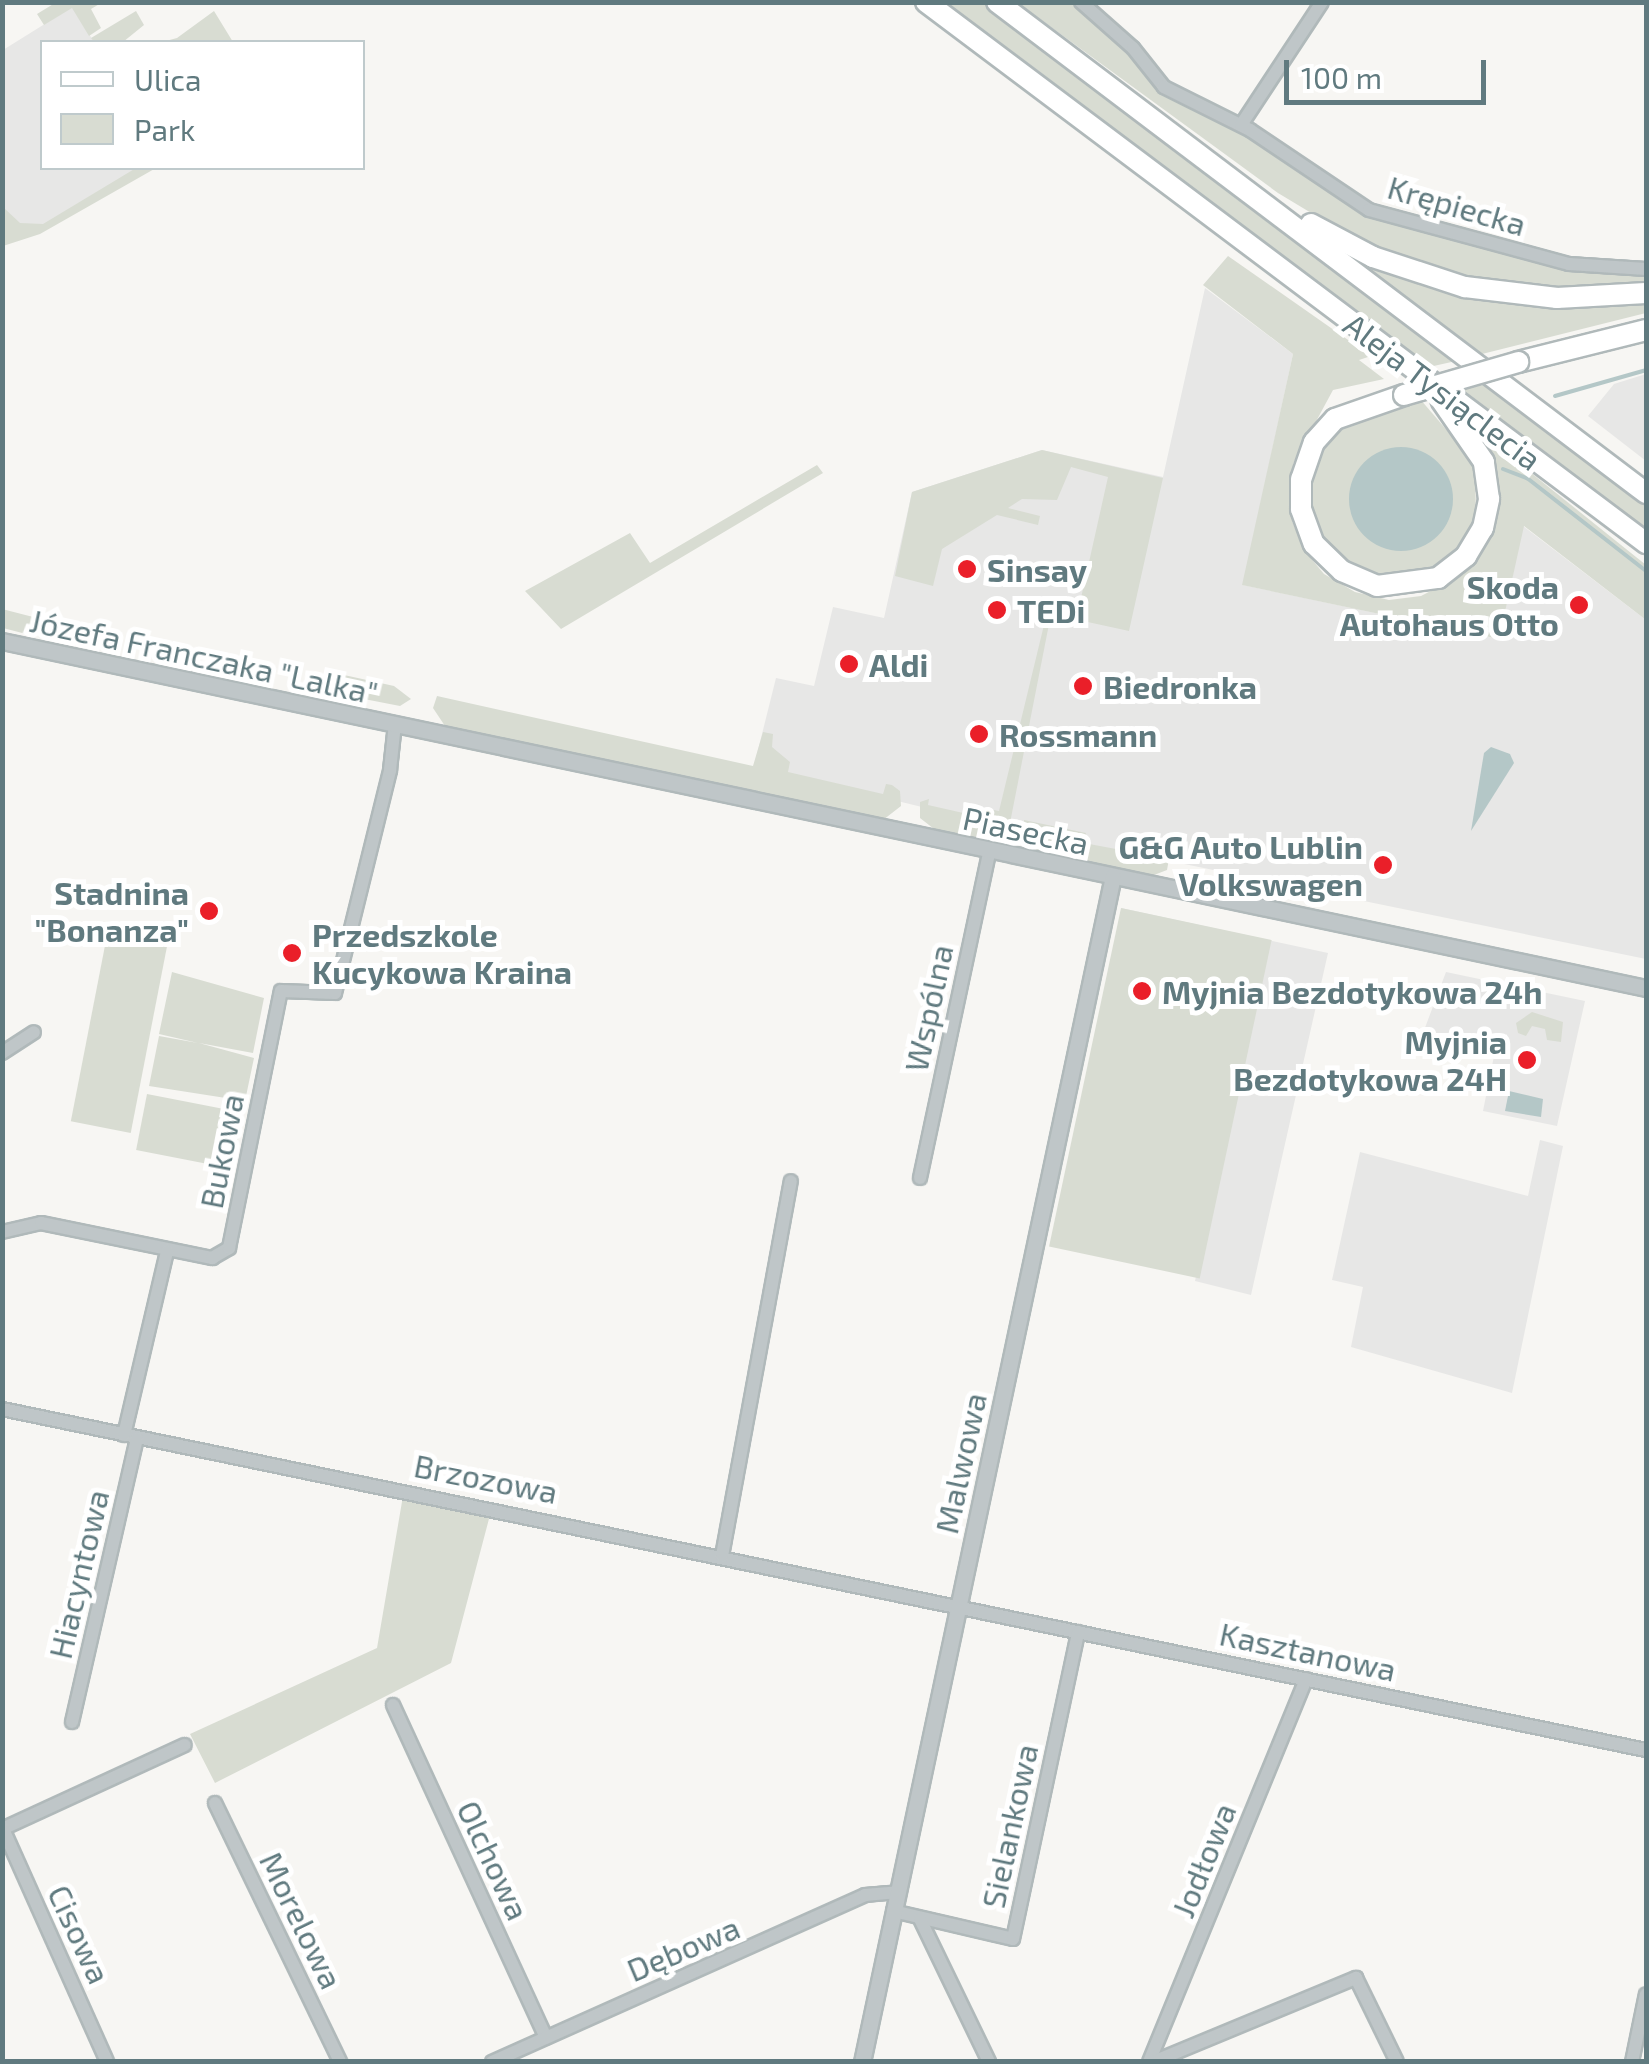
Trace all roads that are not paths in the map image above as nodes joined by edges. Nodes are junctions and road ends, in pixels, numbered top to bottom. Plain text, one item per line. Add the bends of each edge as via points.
1 (926, 2) edge
2 (996, 2) edge
3 (1081, 2) edge
4 (1322, 2) edge
5 (1241, 125) junction
6 (1253, 190) junction
7 (1646, 270) edge
8 (1646, 294) edge
9 (1646, 330) edge
10 (1405, 362) junction
11 (1646, 493) edge
12 (1646, 543) edge
13 (2, 641) edge
14 (394, 724) junction
15 (990, 850) junction
16 (1113, 876) junction
17 (1646, 988) edge
18 (34, 1032) dead end
19 (2, 1052) edge
20 (920, 1178) dead end
21 (791, 1181) dead end
22 (2, 1232) edge
23 (167, 1251) junction
24 (2, 1409) edge
25 (131, 1437) junction
26 (722, 1556) junction
27 (958, 1607) junction
28 (1078, 1632) junction
29 (1306, 1679) junction
30 (393, 1705) dead end
31 (72, 1722) dead end
32 (185, 1745) dead end
33 (1646, 1750) edge
34 (215, 1803) dead end
35 (3, 1829) edge
36 (898, 1892) junction
37 (894, 1912) junction
38 (920, 1919) junction
39 (1646, 1994) edge
40 (546, 2037) junction
41 (108, 2062) edge
42 (340, 2062) edge
43 (492, 2062) edge
44 (862, 2062) edge
45 (989, 2062) edge
46 (1151, 2062) edge
47 (1398, 2062) edge
48 (1632, 2062) edge

1 - 10 main road, Aleja Tysiąclecia
2 - 6 main road
3 - 5 street, Krępiecka via 1133,48 1164,87
4 - 5 street
5 - 7 street, Krępiecka via 1369,210 1569,264
6 - 8 main road via 1373,257 1466,287 1557,298
6 - 11 main road, Aleja Tysiąclecia
9 - 10 main road, bridge via 1518,362 1404,395 1335,419 1314,442 1301,479 1301,509 1314,544 1336,567 1377,586 1417,586 1455,566 1476,543 1489,499 1477,446
10 - 12 main road, Aleja Tysiąclecia
13 - 14 street, Józefa Franczaka "Lalka"
14 - 15 street, Piasecka
14 - 23 street, Bukowa via 390,770 335,993 280,991 229,1248 212,1258
15 - 16 street, Piasecka
15 - 20 street, Wspólna
16 - 17 street, Piasecka
16 - 27 street, Malwowa
18 - 19 street
21 - 26 street
22 - 23 street, Bukowa via 41,1223
23 - 25 street
24 - 25 street, Brzozowa
25 - 26 street, Brzozowa
25 - 31 street, Hiacyntowa
26 - 27 street, Brzozowa
27 - 28 street, Kasztanowa
27 - 36 street, Malwowa
28 - 29 street, Kasztanowa
28 - 38 street, Sielankowa via 1013,1939
29 - 33 street, Kasztanowa
29 - 46 street, Jodłowa
30 - 40 street, Olchowa
32 - 35 street
34 - 42 street, Morelowa
35 - 41 street, Cisowa
36 - 37 street, Malwowa
36 - 40 street, Dębowa via 865,1896
37 - 38 street
37 - 44 street, Malwowa
38 - 45 street
39 - 48 street
40 - 43 street, Dębowa
46 - 47 street via 1356,1978

